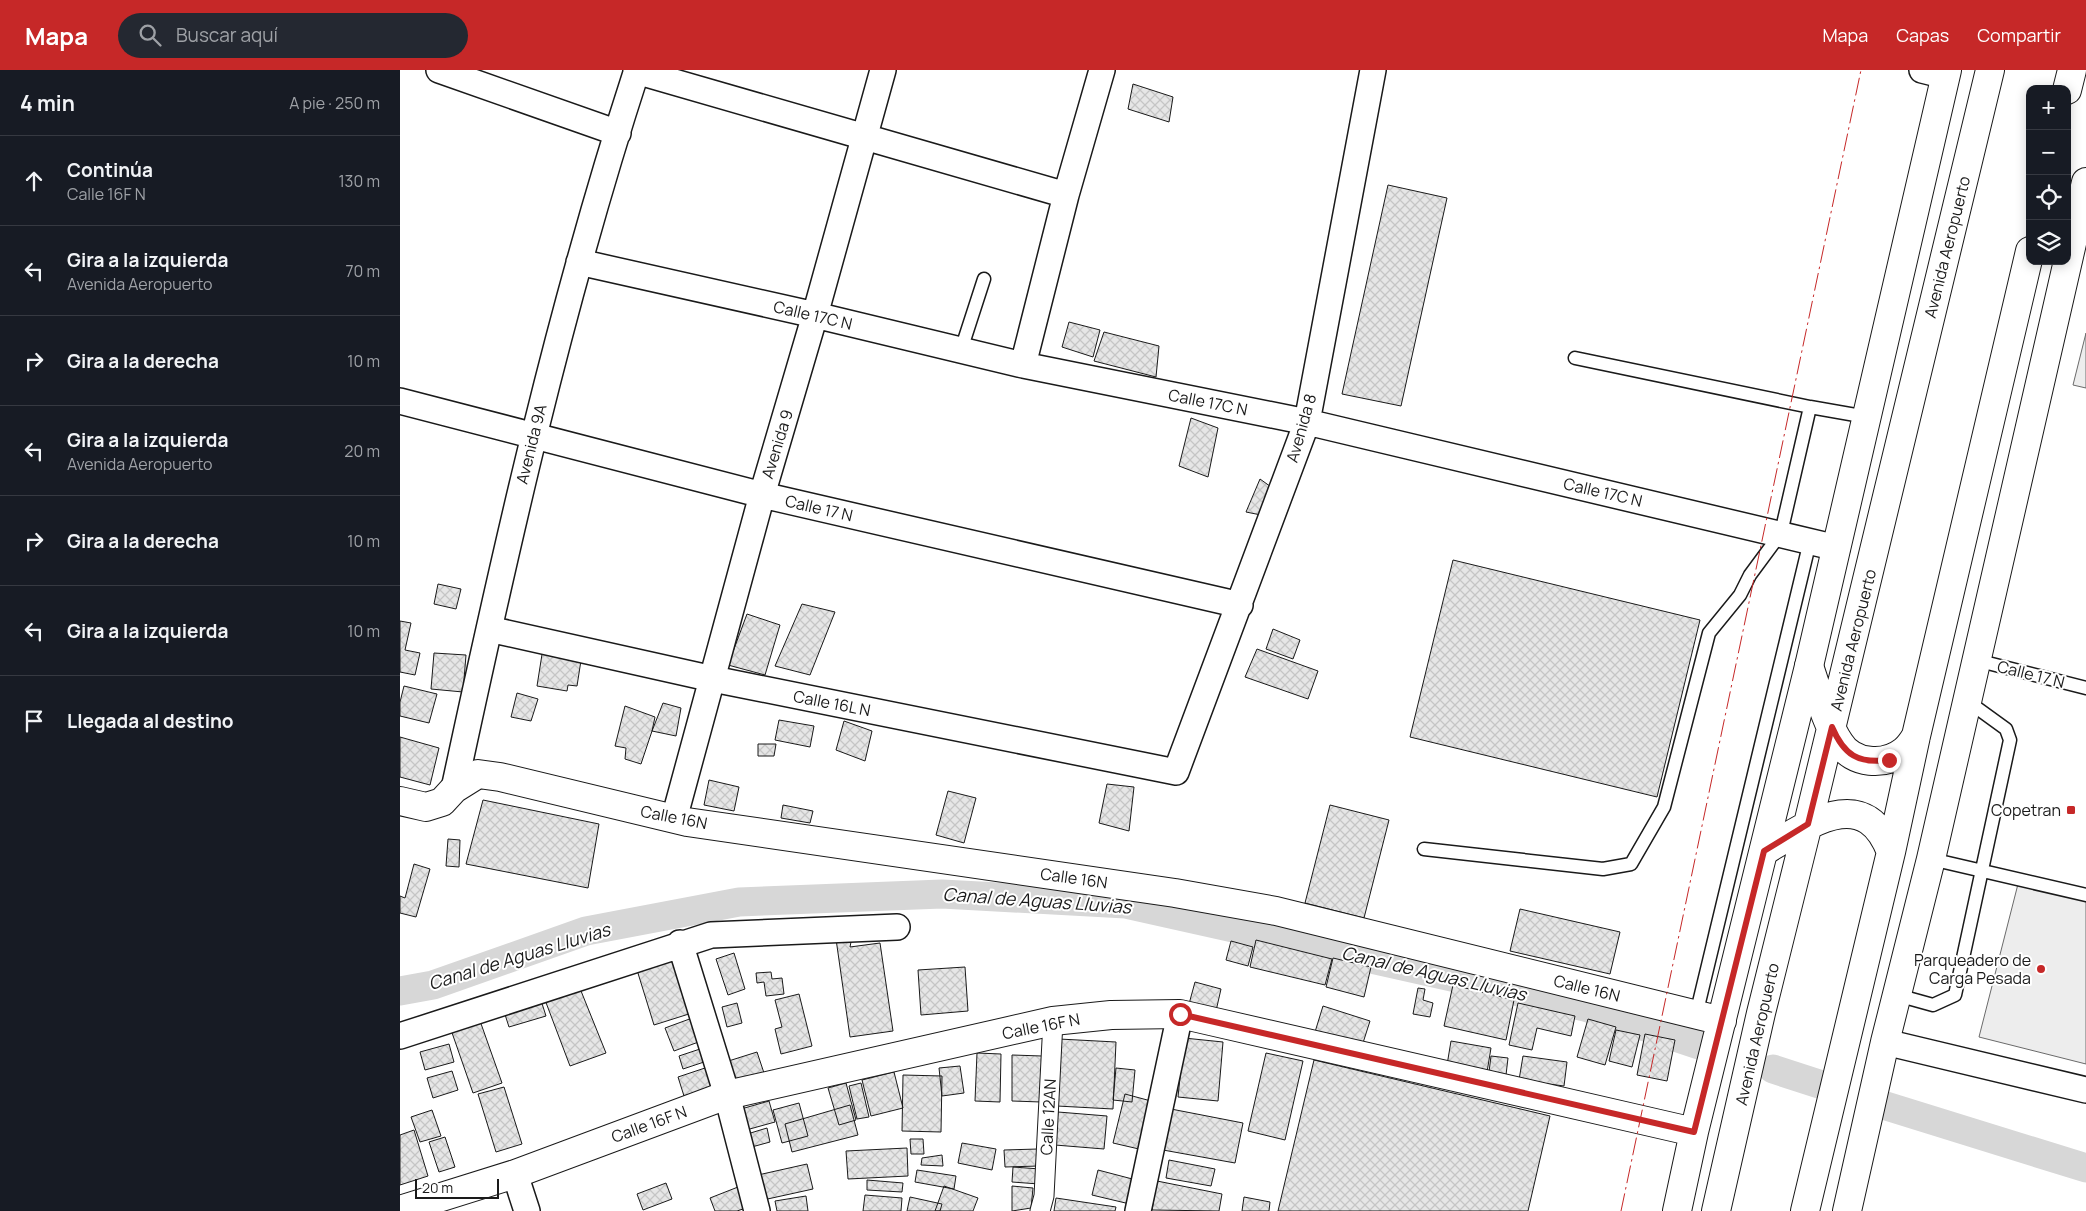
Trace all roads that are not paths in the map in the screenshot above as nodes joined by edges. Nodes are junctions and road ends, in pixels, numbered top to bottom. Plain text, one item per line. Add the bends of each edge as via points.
1 (439, 70) edge
2 (636, 70) edge
3 (883, 70) edge
4 (1102, 70) edge
5 (1373, 70) edge
6 (1990, 70) edge
7 (2072, 70) edge
8 (1938, 72) edge
9 (2068, 85) edge
10 (618, 133) junction
11 (865, 138) junction
12 (2086, 182) edge
13 (1066, 195) junction
14 (2081, 228) edge
15 (579, 262) junction
16 (2026, 265) edge
17 (984, 278) dead end
18 (815, 314) junction
19 (961, 350) junction
20 (1575, 358) dead end
21 (1023, 365) junction
22 (400, 401) edge
23 (1810, 407) junction
24 (1867, 417) junction
25 (1307, 422) junction
26 (533, 435) junction
27 (762, 495) junction
28 (1781, 533) junction
29 (1810, 541) junction
30 (1837, 548) junction
31 (1240, 604) junction
32 (489, 628) junction
33 (1976, 660) junction
34 (1809, 666) junction
35 (713, 679) junction
36 (2086, 688) edge
37 (1966, 700) junction
38 (1832, 727) junction
39 (1916, 736) junction
40 (1176, 772) joint
41 (454, 789) junction
42 (413, 804) edge
43 (674, 819) junction
44 (1808, 824) junction
45 (1424, 849) dead end
46 (1764, 851) junction
47 (1891, 852) junction
48 (1931, 859) junction
49 (1982, 870) junction
50 (2086, 895) edge
51 (897, 927) dead end
52 (680, 943) junction
53 (1897, 995) junction
54 (1180, 1014) junction
55 (1696, 1015) junction
56 (1053, 1022) junction
57 (1722, 1022) junction
58 (400, 1036) edge
59 (1885, 1042) junction
60 (2086, 1090) edge
61 (727, 1095) junction
62 (1694, 1132) junction
63 (515, 1174) junction
64 (400, 1210) edge
65 (527, 1211) edge
66 (757, 1211) edge
67 (1040, 1211) edge
68 (1138, 1211) edge
69 (1677, 1211) edge
70 (1716, 1211) edge
71 (1805, 1211) edge
72 (1847, 1211) edge

1 - 10 street
2 - 10 street, Avenida 9A
2 - 11 street
3 - 11 street, Avenida 9
4 - 13 street
5 - 25 street, Avenida 8
6 - 38 street, Avenida Aeropuerto
7 - 9 street
8 - 24 street
10 - 15 street, Avenida 9A
11 - 13 street
11 - 18 street, Avenida 9
12 - 14 street
13 - 21 street
14 - 33 street
15 - 18 street, Calle 17C N
15 - 26 street, Avenida 9A
16 - 39 street
17 - 19 lane
18 - 19 street, Calle 17C N
18 - 27 street, Avenida 9
19 - 21 street, Calle 17C N
20 - 23 lane
21 - 25 street, Calle 17C N
22 - 26 street, Calle 17 N
23 - 24 lane
23 - 28 lane
24 - 30 street
25 - 28 street, Calle 17C N
25 - 31 street, Avenida 8
26 - 27 street, Calle 17 N
26 - 32 street, Avenida 9A
27 - 31 street, Calle 17 N
27 - 35 street, Avenida 9
28 - 29 street, Calle 17C N
28 - 45 lane via 1710,633 1664,807 1631,864 1603,869
29 - 30 street, Calle 17C N
29 - 55 lane
30 - 34 street
31 - 40 street, Avenida 8
32 - 35 street, Calle 16L N
32 - 41 street, Avenida 9A
33 - 36 lane, Calle 17 N
33 - 37 street
34 - 38 street
34 - 46 street
35 - 40 street, Calle 16L N
35 - 43 street, Avenida 9
37 - 48 street
37 - 49 lane via 2006,729 2010,740
38 - 39 street via 1839,744 1853,756 1871,762 1889,760 1905,750
38 - 44 street, Avenida Aeropuerto
39 - 47 street
41 - 42 street via 442,802
41 - 43 street, Calle 16N via 478,774
43 - 55 street, Calle 16N via 1176,893 1276,911
44 - 46 street
44 - 47 street via 1839,813 1857,814 1873,822 1885,836
44 - 70 street, Avenida Aeropuerto via 1760,1013
46 - 57 street
47 - 71 street
48 - 49 lane
48 - 53 street
49 - 50 lane
49 - 53 lane via 1955,995 1933,1005
51 - 52 street via 711,935
52 - 58 street
52 - 61 street
53 - 59 street
54 - 56 street, Calle 16F N via 1110,1014
54 - 62 street, Calle 16F N
54 - 68 street
55 - 57 street, Calle 16N
56 - 61 street, Calle 16F N
56 - 67 street, Calle 12AN via 1044,1196
57 - 62 street
59 - 60 street
59 - 72 street
61 - 63 street, Calle 16F N
61 - 66 street
62 - 69 street
63 - 64 street, Calle 16F N
63 - 65 street

